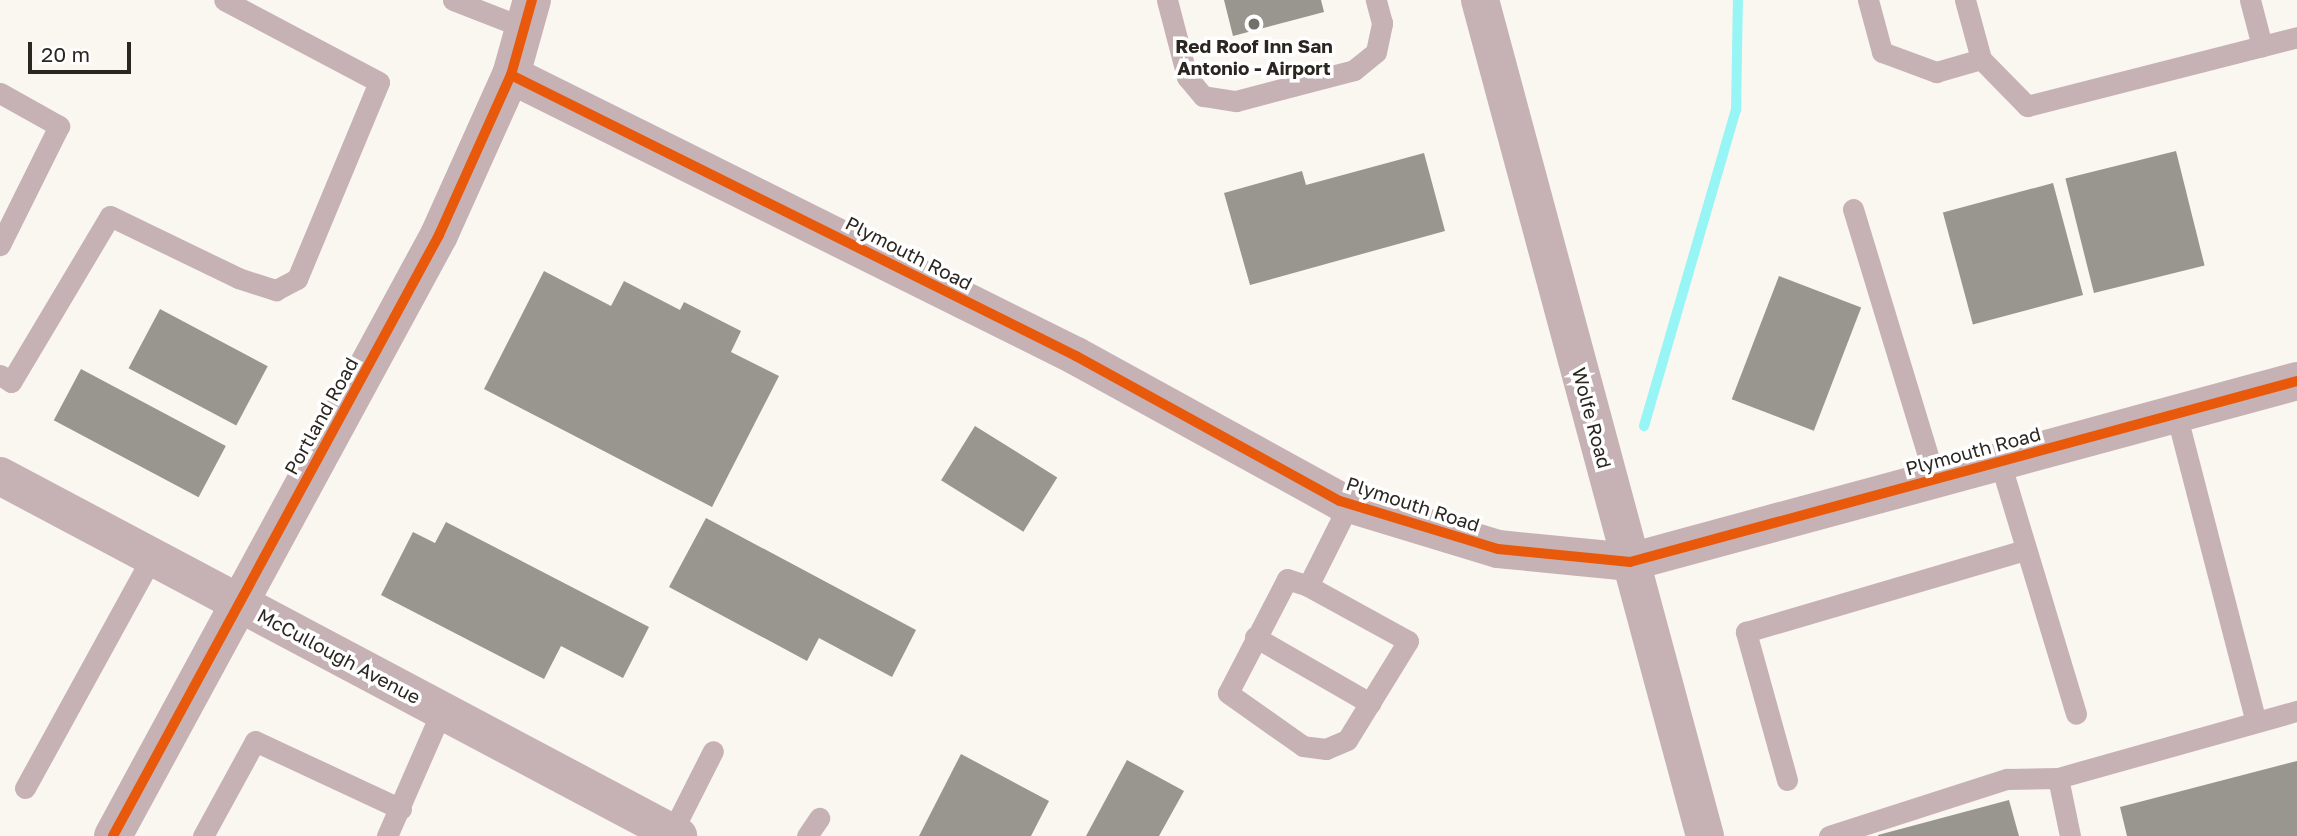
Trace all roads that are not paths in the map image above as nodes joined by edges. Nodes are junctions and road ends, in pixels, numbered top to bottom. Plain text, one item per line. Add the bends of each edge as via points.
1 (224, 0) edge
2 (453, 0) edge
3 (1167, 0) edge
4 (1376, 0) edge
5 (1480, 0) edge
6 (1868, 0) edge
7 (1965, 0) edge
8 (2250, 0) edge
9 (528, 14) edge
10 (2297, 37) edge
11 (2262, 46) junction
12 (1981, 59) junction
13 (511, 75) junction
14 (0, 93) edge
15 (1853, 209) dead end
16 (0, 244) edge
17 (0, 375) edge
18 (2297, 381) edge
19 (2176, 413) junction
20 (2000, 462) junction
21 (0, 475) edge
22 (1935, 479) junction
23 (1349, 504) junction
24 (2025, 550) junction
25 (152, 556) junction
26 (1630, 562) junction
27 (1308, 586) junction
28 (239, 602) junction
29 (1255, 638) junction
30 (1370, 703) junction
31 (442, 710) junction
32 (2297, 711) edge
33 (2076, 713) dead end
34 (2256, 722) junction
35 (713, 751) dead end
36 (2058, 778) junction
37 (1787, 780) dead end
38 (25, 788) dead end
39 (401, 809) junction
40 (819, 818) dead end
41 (673, 835) edge
42 (113, 836) edge
43 (203, 836) edge
44 (387, 836) edge
45 (807, 836) edge
46 (1706, 836) edge
47 (1829, 836) edge
48 (2070, 836) edge

1 - 17 lane via 379,82 297,279 276,290 238,278 110,216 11,382
2 - 9 lane
3 - 4 lane via 1187,77 1203,96 1236,101 1354,70 1376,52 1382,23
5 - 26 street, Wolfe Road
6 - 12 lane via 1882,52 1936,72
7 - 12 lane
8 - 11 lane
9 - 13 street, Portland Road
10 - 11 lane
11 - 12 lane via 2026,106
13 - 23 street, Plymouth Road via 1076,356
13 - 28 street, Portland Road via 439,234
14 - 16 lane via 60,126
15 - 22 lane
18 - 19 street, Plymouth Road
19 - 20 street, Plymouth Road
19 - 34 lane
20 - 22 street, Plymouth Road
20 - 24 lane
21 - 25 street, McCullough Avenue
22 - 26 street, Plymouth Road
23 - 26 street, Plymouth Road via 1498,549
23 - 27 lane
24 - 33 lane
24 - 37 lane via 1746,632
25 - 28 street, McCullough Avenue
25 - 38 lane
26 - 46 street, Wolfe Road
27 - 29 lane via 1287,579
27 - 30 lane via 1408,641
28 - 31 street, McCullough Avenue
28 - 42 street, Portland Road
29 - 30 lane
29 - 30 lane via 1228,693 1303,746 1326,749 1347,740
31 - 39 lane
31 - 41 street, McCullough Avenue
32 - 34 lane
34 - 36 lane
35 - 41 lane
36 - 47 lane via 2007,779
36 - 48 lane
39 - 43 lane via 255,741
39 - 44 lane
40 - 45 lane

